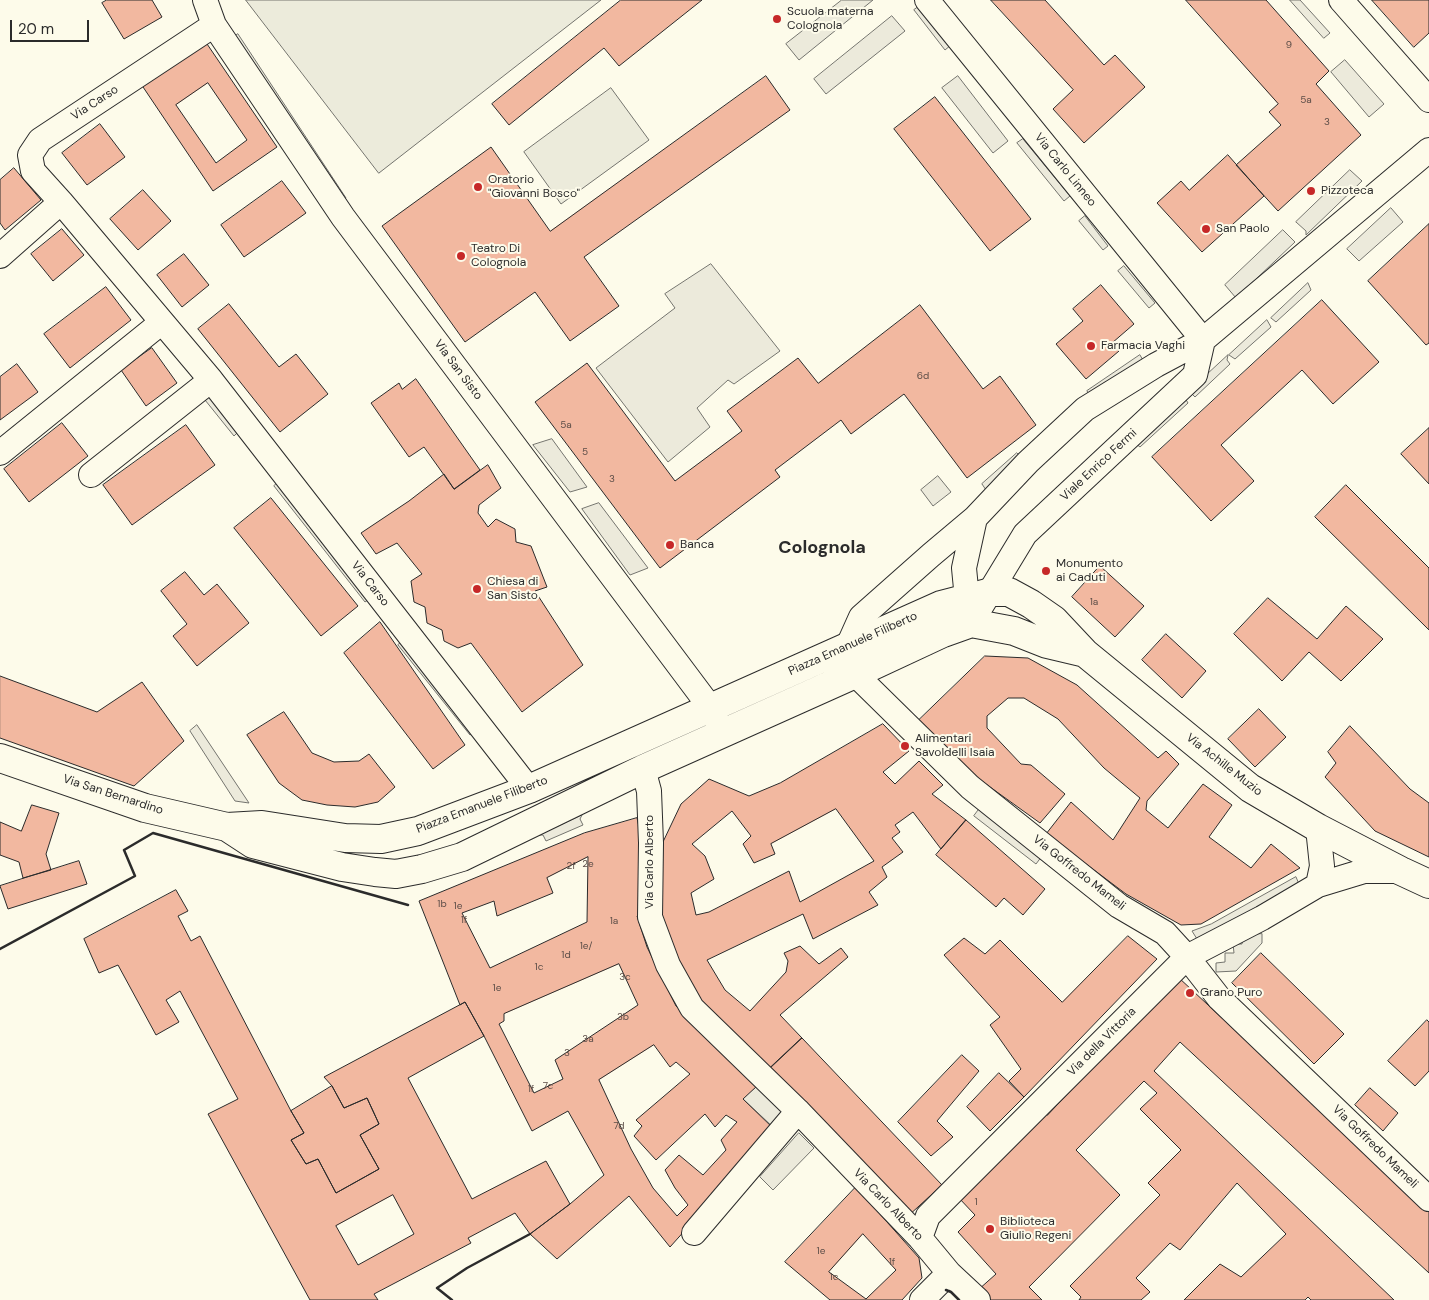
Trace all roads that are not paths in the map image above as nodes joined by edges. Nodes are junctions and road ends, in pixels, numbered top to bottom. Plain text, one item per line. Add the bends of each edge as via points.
1 (205, 0) edge
2 (927, 0) edge
3 (1341, 0) edge
4 (214, 25) junction
5 (1429, 100) edge
6 (1429, 150) edge
7 (61, 202) junction
8 (0, 256) edge
9 (162, 322) junction
10 (1203, 340) junction
11 (212, 380) junction
12 (0, 453) edge
13 (91, 476) dead end
14 (976, 518) junction
15 (976, 605) junction
16 (848, 646) junction
17 (1085, 653) junction
18 (855, 674) junction
19 (710, 707) junction
20 (722, 733) junction
21 (0, 758) edge
22 (643, 769) junction
23 (529, 788) junction
24 (227, 827) junction
25 (1318, 828) junction
26 (1402, 871) junction
27 (1429, 884) edge
28 (1318, 885) junction
29 (1187, 958) junction
30 (798, 1111) junction
31 (1429, 1199) edge
32 (694, 1233) dead end
33 (920, 1238) junction
34 (949, 1273) junction
35 (922, 1300) edge
36 (978, 1300) edge

1 - 4 street, Via San Sisto
2 - 10 street, Via Carlo Linneo
3 - 5 street
4 - 7 street, Via Carso via 40,140 30,155 33,171
4 - 19 street, Via San Sisto via 343,217
6 - 10 street
7 - 8 street
7 - 9 street, Via Carso
9 - 11 street, Via Carso
9 - 12 street
10 - 14 street via 1085,409 1028,462
10 - 15 street, Viale Enrico Fermi via 1195,375 1025,534
11 - 13 street
11 - 23 street, Via Carso
14 - 15 street via 964,568
14 - 16 street via 930,554 861,617
15 - 16 main road, Piazza Emanuele Filiberto via 941,605
15 - 17 main road, Via Achille Muzio via 1014,631 1047,644
15 - 17 main road, Via Achille Muzio via 1009,592 1054,620
15 - 18 main road via 943,633
16 - 19 main road, Piazza Emanuele Filiberto
17 - 25 main road, Via Achille Muzio via 1250,788
18 - 20 main road
18 - 29 street, Via Goffredo Mameli via 970,786 1119,906 1165,933
19 - 20 street, Via San Sisto
19 - 23 main road, Piazza Emanuele Filiberto
20 - 22 main road
21 - 24 main road, Via San Bernardino via 145,808
22 - 24 main road via 462,857 396,874 342,867 253,844
22 - 30 street, Via Carlo Alberto via 649,791 650,918 668,964 692,1008
23 - 24 main road, Piazza Emanuele Filiberto via 418,831 381,839 345,838 262,824
25 - 26 main road, Via Achille Muzio
25 - 28 street via 1322,866
26 - 27 main road, Via Achille Muzio
26 - 28 street, Via della Vittoria via 1364,871
28 - 29 street, Via della Vittoria
29 - 31 street, Via Goffredo Mameli via 1219,998
29 - 33 street, Via della Vittoria via 928,1216
30 - 32 street
30 - 33 street, Via Carlo Alberto
33 - 34 street, Via Carlo Alberto
34 - 35 street
34 - 36 street, Via Carlo Alberto

